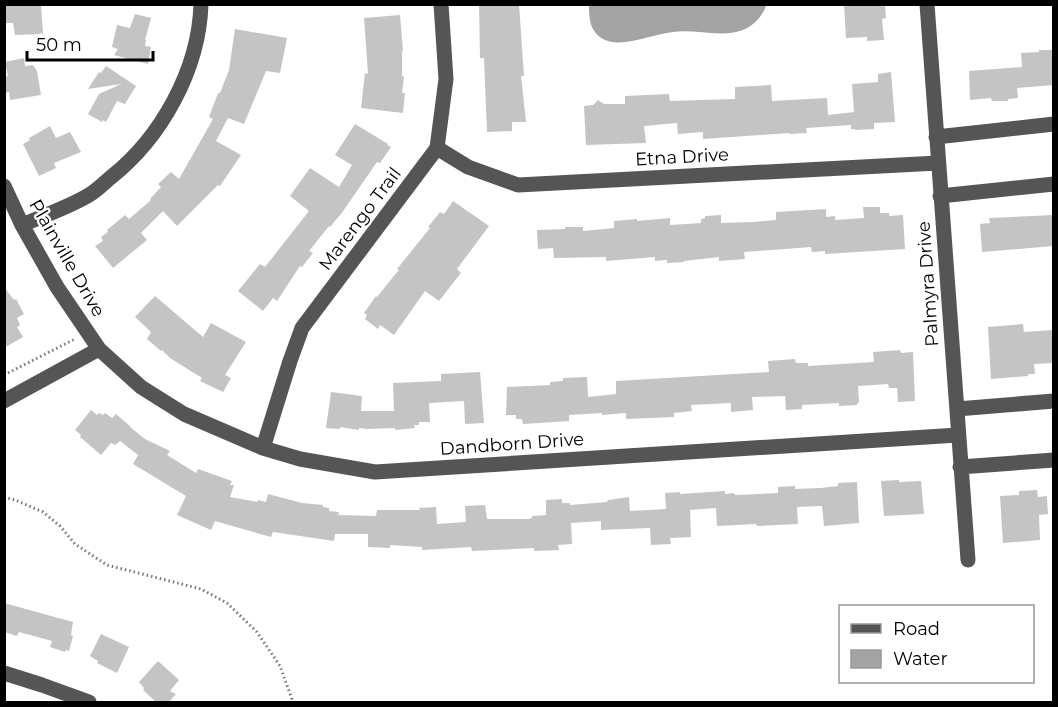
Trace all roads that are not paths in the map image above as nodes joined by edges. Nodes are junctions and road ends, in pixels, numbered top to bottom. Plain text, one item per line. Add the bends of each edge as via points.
1 (201, 4) edge
2 (441, 4) edge
3 (927, 4) edge
4 (1053, 124) edge
5 (936, 137) junction
6 (437, 148) junction
7 (938, 163) junction
8 (1053, 184) edge
9 (4, 186) edge
10 (940, 196) junction
11 (22, 225) junction
12 (99, 349) junction
13 (4, 401) edge
14 (1053, 401) edge
15 (957, 409) junction
16 (958, 435) junction
17 (264, 448) junction
18 (1053, 460) edge
19 (960, 467) junction
20 (968, 560) dead end
21 (4, 673) edge
22 (89, 702) edge

1 - 11 street via 192,56 162,121 124,167 90,195
2 - 6 street, Marengo Trail via 446,79
3 - 5 street, Palmyra Drive
4 - 5 street
5 - 7 street, Palmyra Drive
6 - 7 street, Etna Drive via 468,167 519,185
6 - 17 street, Marengo Trail via 303,328
7 - 10 street, Palmyra Drive
8 - 10 street
9 - 11 street, Plainville Drive
10 - 15 street, Palmyra Drive
11 - 12 street, Plainville Drive
12 - 13 street
12 - 17 street, Dandborn Drive via 141,387 184,414
14 - 15 street
15 - 16 street, Palmyra Drive
16 - 17 street, Dandborn Drive via 375,472 300,459
16 - 19 street, Palmyra Drive
18 - 19 street
19 - 20 street, Palmyra Drive
21 - 22 street

